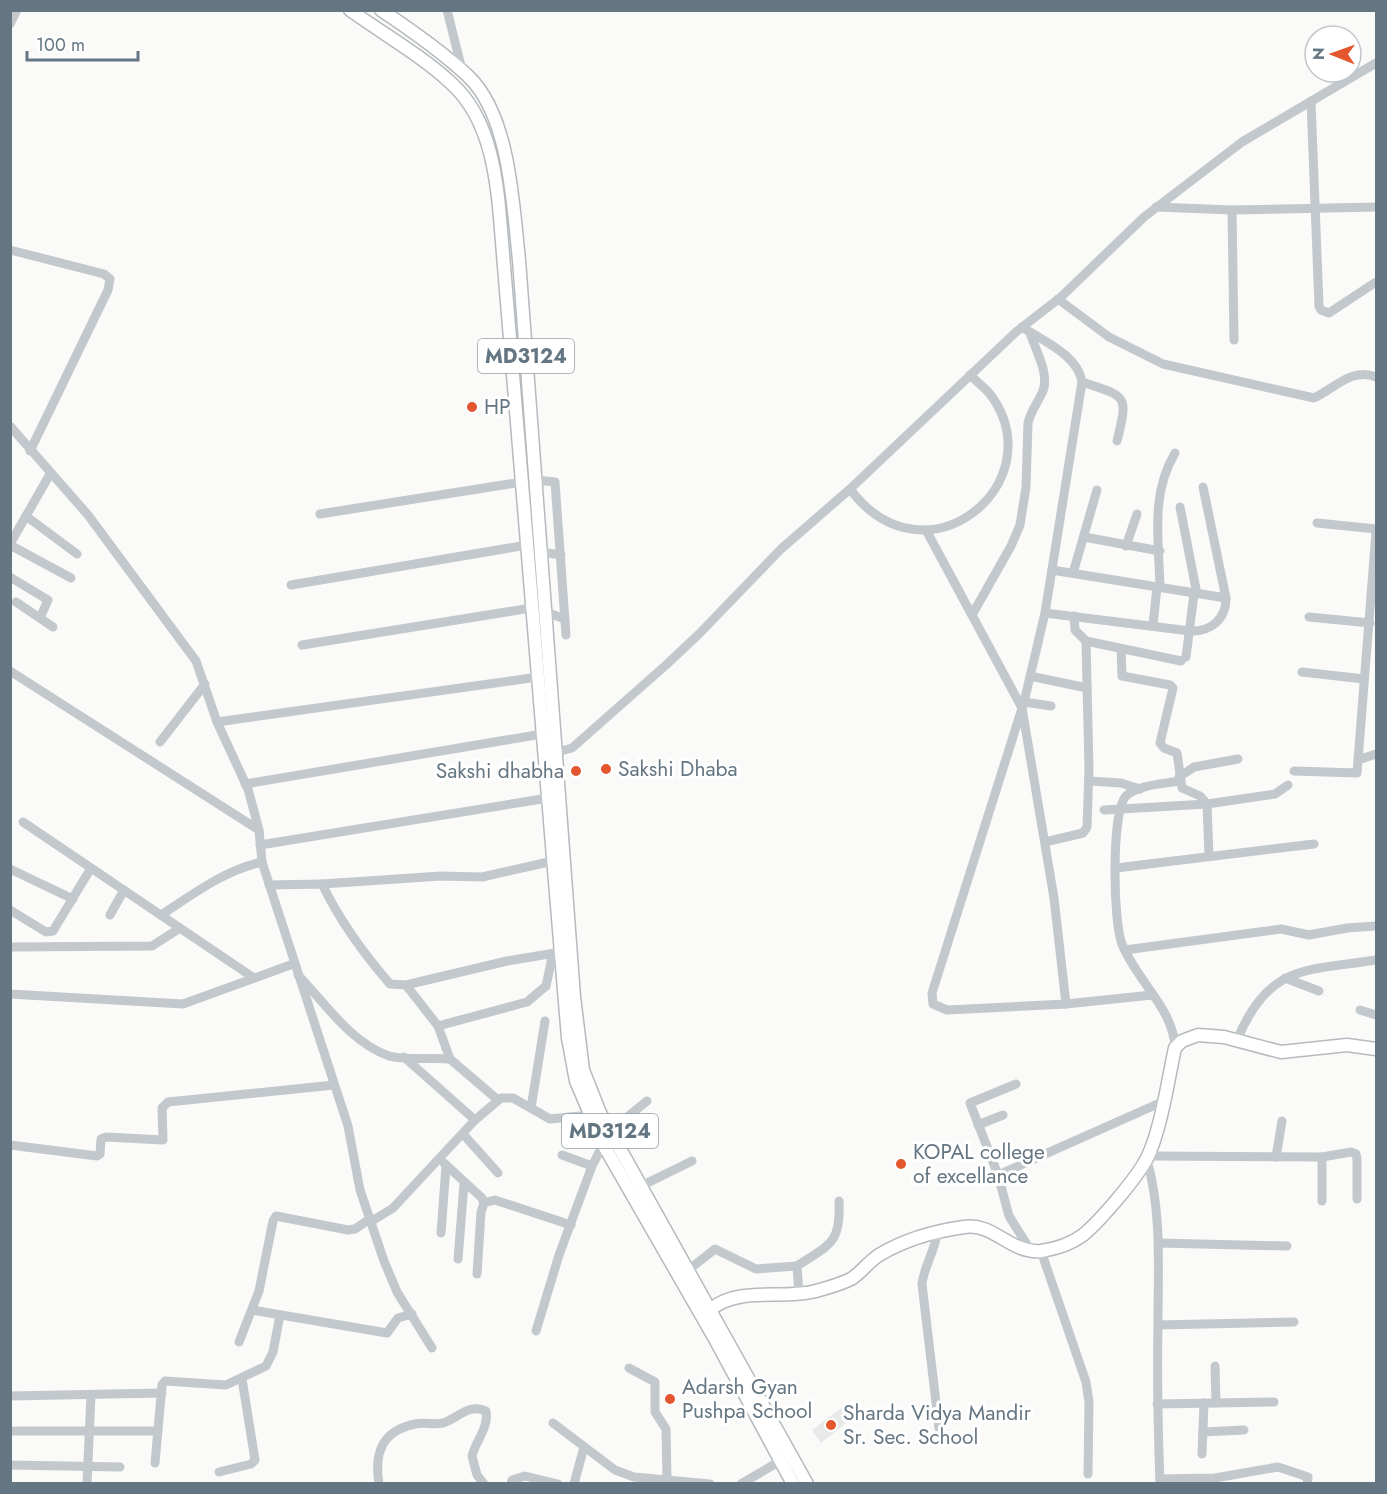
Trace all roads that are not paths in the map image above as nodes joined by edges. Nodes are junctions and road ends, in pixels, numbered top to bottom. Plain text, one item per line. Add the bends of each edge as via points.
1 (17, 10) edge
2 (350, 10) edge
3 (381, 10) edge
4 (447, 10) edge
5 (10, 24) edge
6 (1377, 63) edge
7 (463, 72) junction
8 (1311, 101) junction
9 (1156, 207) junction
10 (1377, 207) edge
11 (1315, 209) junction
12 (1232, 210) junction
13 (10, 250) edge
14 (1377, 282) edge
15 (1058, 299) junction
16 (1026, 328) junction
17 (1234, 340) dead end
18 (970, 375) junction
19 (1377, 378) edge
20 (1082, 382) junction
21 (10, 426) edge
22 (1117, 441) dead end
23 (30, 451) junction
24 (1175, 453) dead end
25 (50, 474) junction
26 (536, 480) junction
27 (522, 482) junction
28 (1203, 487) dead end
29 (850, 489) junction
30 (1097, 490) dead end
31 (1180, 507) dead end
32 (320, 514) dead end
33 (1137, 514) dead end
34 (26, 516) junction
35 (1317, 523) dead end
36 (926, 530) junction
37 (1377, 530) edge
38 (1084, 537) junction
39 (10, 545) edge
40 (527, 545) junction
41 (1126, 546) junction
42 (1160, 551) junction
43 (541, 552) junction
44 (77, 554) dead end
45 (561, 555) junction
46 (543, 567) junction
47 (529, 568) junction
48 (1052, 570) junction
49 (1073, 573) junction
50 (10, 577) edge
51 (71, 578) dead end
52 (291, 585) dead end
53 (1158, 587) junction
54 (1195, 594) junction
55 (1226, 598) junction
56 (16, 602) dead end
57 (531, 608) junction
58 (546, 612) junction
59 (1045, 613) junction
60 (972, 615) junction
61 (1074, 616) junction
62 (1309, 617) dead end
63 (40, 618) junction
64 (565, 618) junction
65 (1370, 623) junction
66 (1153, 625) junction
67 (53, 627) dead end
68 (1190, 631) junction
69 (566, 635) dead end
70 (1086, 641) junction
71 (302, 645) dead end
72 (1121, 649) junction
73 (10, 671) edge
74 (1302, 672) dead end
75 (1030, 676) junction
76 (538, 677) junction
77 (1364, 679) junction
78 (205, 684) junction
79 (1087, 688) junction
80 (1023, 705) junction
81 (1051, 706) dead end
82 (217, 722) junction
83 (542, 734) junction
84 (160, 742) dead end
85 (550, 754) junction
86 (1377, 754) edge
87 (1238, 759) dead end
88 (1358, 760) junction
89 (1294, 771) dead end
90 (1179, 779) junction
91 (1089, 782) junction
92 (245, 784) junction
93 (1288, 785) dead end
94 (1140, 789) junction
95 (548, 798) junction
96 (1207, 804) junction
97 (1104, 810) dead end
98 (1119, 811) junction
99 (24, 822) dead end
100 (259, 830) junction
101 (1045, 842) junction
102 (1314, 844) dead end
103 (260, 845) junction
104 (1209, 856) junction
105 (554, 861) junction
106 (262, 862) junction
107 (91, 868) junction
108 (1116, 868) junction
109 (10, 869) edge
110 (322, 884) junction
111 (269, 885) junction
112 (124, 890) junction
113 (73, 899) junction
114 (10, 910) edge
115 (110, 915) dead end
116 (161, 915) junction
117 (1377, 926) edge
118 (180, 928) junction
119 (10, 947) edge
120 (1125, 950) junction
121 (557, 953) junction
122 (1377, 960) edge
123 (295, 968) junction
124 (254, 978) junction
125 (1285, 978) junction
126 (406, 984) junction
127 (1319, 991) dead end
128 (10, 994) edge
129 (1152, 995) junction
130 (1066, 1004) junction
131 (1360, 1010) dead end
132 (1377, 1016) edge
133 (545, 1021) dead end
134 (438, 1026) junction
135 (1237, 1040) junction
136 (1175, 1048) junction
137 (1377, 1049) edge
138 (404, 1057) junction
139 (450, 1059) junction
140 (1016, 1084) dead end
141 (334, 1085) junction
142 (498, 1100) junction
143 (647, 1101) dead end
144 (1162, 1102) junction
145 (531, 1108) junction
146 (590, 1115) junction
147 (1003, 1115) dead end
148 (475, 1120) junction
149 (1282, 1121) dead end
150 (978, 1125) junction
151 (610, 1131) junction
152 (463, 1134) junction
153 (603, 1144) junction
154 (10, 1145) edge
155 (562, 1155) dead end
156 (1276, 1157) junction
157 (1322, 1157) junction
158 (1148, 1158) junction
159 (692, 1161) dead end
160 (443, 1163) junction
161 (592, 1167) junction
162 (498, 1173) dead end
163 (998, 1175) junction
164 (464, 1184) junction
165 (639, 1187) junction
166 (1357, 1199) dead end
167 (839, 1201) dead end
168 (1322, 1201) dead end
169 (484, 1203) junction
170 (371, 1219) junction
171 (571, 1225) junction
172 (441, 1233) dead end
173 (937, 1233) junction
174 (1159, 1243) junction
175 (1287, 1246) dead end
176 (1036, 1251) junction
177 (458, 1258) dead end
178 (797, 1266) junction
179 (687, 1271) junction
180 (477, 1274) dead end
181 (799, 1293) junction
182 (252, 1310) junction
183 (711, 1310) junction
184 (412, 1314) junction
185 (280, 1315) junction
186 (1294, 1322) dead end
187 (1158, 1325) junction
188 (536, 1330) dead end
189 (239, 1342) dead end
190 (432, 1348) dead end
191 (1215, 1366) dead end
192 (629, 1368) dead end
193 (242, 1379) junction
194 (162, 1394) junction
195 (91, 1395) junction
196 (10, 1396) edge
197 (1274, 1402) dead end
198 (1204, 1403) junction
199 (1216, 1403) junction
200 (1157, 1404) junction
201 (766, 1421) junction
202 (553, 1423) dead end
203 (939, 1428) dead end
204 (1244, 1430) dead end
205 (10, 1431) edge
206 (89, 1431) junction
207 (158, 1431) junction
208 (1203, 1432) junction
209 (779, 1445) junction
210 (584, 1447) junction
211 (1202, 1454) dead end
212 (780, 1461) junction
213 (155, 1463) dead end
214 (10, 1465) edge
215 (88, 1467) junction
216 (120, 1467) dead end
217 (219, 1472) dead end
218 (1088, 1474) dead end
219 (667, 1479) junction
220 (1160, 1481) edge
221 (87, 1484) edge
222 (379, 1484) edge
223 (484, 1484) edge
224 (511, 1484) edge
225 (558, 1484) edge
226 (574, 1484) edge
227 (710, 1484) edge
228 (741, 1484) edge
229 (793, 1484) edge
230 (807, 1484) edge
231 (1307, 1484) edge

1 - 5 street
2 - 27 main road, MD3124 via 451,82 479,123 496,183
3 - 7 main road, MD3124
4 - 7 street
6 - 8 street
7 - 26 main road, MD3124 via 492,114 510,183
8 - 9 street via 1242,142
8 - 11 street
9 - 12 street
9 - 15 street
10 - 11 street
11 - 12 street
11 - 14 street via 1321,310 1329,313
12 - 17 street
13 - 23 street via 104,274 110,279
15 - 16 street
15 - 19 street via 1109,337 1163,364 1314,398 1349,376 1365,373
16 - 18 street
16 - 20 street via 1072,360 1080,370
16 - 60 street via 1045,378 1028,423 1023,509 1011,546
18 - 29 street
18 - 36 street via 989,393 1002,416 1007,442 1004,469 993,493 975,512 952,525
20 - 22 street via 1121,398 1125,409
20 - 48 street
21 - 23 street
23 - 25 street
24 - 42 street via 1161,479
25 - 34 street
25 - 78 street via 88,515 129,570 196,661
26 - 43 main road, MD3124
26 - 45 street via 555,482
27 - 32 street
27 - 40 main road, MD3124
28 - 55 street
29 - 36 street via 875,515 891,524
29 - 85 street via 781,549 699,634 572,748
30 - 38 street
31 - 54 street
33 - 41 street
34 - 39 street
34 - 44 street
35 - 37 street
36 - 60 street
37 - 65 street
38 - 41 street
38 - 49 street
39 - 51 street
40 - 47 main road, MD3124
40 - 52 street
41 - 42 street
42 - 53 street
43 - 45 street
43 - 46 main road, MD3124
45 - 64 street
46 - 47 main road
46 - 58 main road, MD3124
47 - 57 main road, MD3124
48 - 49 street
48 - 59 street
49 - 53 street
50 - 63 street via 48,600
53 - 54 street
53 - 66 street
54 - 55 street
54 - 68 street
55 - 68 street via 1224,612 1213,626
56 - 63 street
57 - 71 street
57 - 76 main road, MD3124
58 - 64 street
58 - 85 main road, MD3124
59 - 61 street
59 - 75 street
60 - 80 street
61 - 66 street
61 - 70 street via 1075,630
62 - 65 street
63 - 67 street
64 - 69 street
65 - 77 street
66 - 68 street
68 - 72 street via 1184,659
70 - 72 street
70 - 79 street
72 - 90 street via 1122,676 1173,688 1160,739 1164,748 1178,753
73 - 100 street
74 - 77 street
75 - 79 street
75 - 80 street
76 - 82 street
76 - 83 main road, MD3124
77 - 88 street
78 - 82 street
78 - 84 street
79 - 91 street
80 - 81 street
80 - 101 street
80 - 130 street via 932,998 933,1004 947,1010
82 - 92 street
83 - 85 main road, MD3124
83 - 92 street
85 - 95 main road
85 - 151 main road, MD3124 via 562,840 583,1070
86 - 88 street
87 - 90 street via 1194,767
88 - 89 street via 1357,773
90 - 94 street
90 - 96 street via 1182,788 1194,792
91 - 94 street via 1121,783
91 - 101 street via 1086,831
92 - 100 street
93 - 96 street via 1275,794
94 - 98 street via 1125,797
95 - 103 street
95 - 105 main road
96 - 98 street
96 - 104 street
97 - 98 street
98 - 108 street
99 - 107 street
100 - 103 street
101 - 130 street
102 - 104 street
103 - 106 street
104 - 108 street
105 - 110 street via 482,877
105 - 121 main road
106 - 111 street
106 - 116 street via 224,874
107 - 112 street
107 - 113 street
108 - 120 street via 1118,929
109 - 113 street
110 - 111 street
110 - 126 street via 338,916 368,958 390,984
111 - 123 street
112 - 115 street
112 - 116 street
113 - 114 street via 53,931 46,932
116 - 118 street
117 - 120 street via 1309,935 1281,929
118 - 119 street via 152,946
118 - 124 street
120 - 129 street
121 - 126 street
121 - 134 street via 546,987 527,1002
121 - 146 main road via 576,1081
122 - 125 street via 1314,967
123 - 124 street
123 - 138 street via 356,1037 391,1056
123 - 141 street
124 - 128 street via 183,1004
125 - 127 street
125 - 135 street via 1256,1004
126 - 134 street
129 - 130 street
129 - 136 street via 1172,1026
131 - 132 street
133 - 145 street
134 - 139 street
135 - 136 main road via 1198,1035
135 - 137 main road via 1281,1052 1347,1045
136 - 144 main road
138 - 139 street
138 - 148 street
139 - 142 street
140 - 150 street via 971,1101
141 - 154 street via 168,1102 162,1108 163,1140 106,1137 101,1139 97,1156
141 - 170 street
142 - 145 street via 513,1098
142 - 148 street
143 - 151 street
144 - 158 main road
144 - 163 street
145 - 146 street via 550,1119
146 - 153 main road
147 - 150 street
148 - 152 street
149 - 156 street
150 - 163 street
151 - 153 street
151 - 165 main road, MD3124
152 - 160 street
152 - 162 street
153 - 161 street
153 - 201 main road
155 - 161 street
156 - 157 street
156 - 158 street
157 - 166 street via 1356,1154
157 - 168 street
158 - 174 street
158 - 176 main road via 1083,1235 1064,1245
159 - 165 street
160 - 164 street
160 - 170 street via 393,1209
160 - 172 street
161 - 171 street
163 - 176 street via 1009,1216
164 - 169 street
164 - 177 street
165 - 179 main road, MD3124
167 - 178 street via 840,1222 833,1242
169 - 171 street via 495,1200
169 - 180 street
170 - 182 street via 348,1230 276,1216
170 - 184 street via 397,1292
171 - 188 street
173 - 176 main road via 978,1227 1010,1244
173 - 181 main road via 896,1246 851,1278
173 - 203 street via 922,1284
174 - 175 street
174 - 187 street
176 - 218 street via 1086,1382
178 - 179 street via 756,1269 715,1249
178 - 181 street
179 - 183 main road, MD3124
181 - 183 main road via 726,1299
182 - 185 street
182 - 189 street
183 - 201 main road, MD3124
184 - 185 street via 398,1318 387,1333
184 - 190 street
185 - 193 street via 270,1362
186 - 187 street
187 - 200 street
191 - 199 street
192 - 219 street via 655,1382 655,1412 666,1429
193 - 194 street via 219,1386 165,1381
193 - 217 street via 255,1460
194 - 195 street
194 - 207 street
195 - 196 street
195 - 206 street
197 - 199 street
198 - 199 street
198 - 200 street
198 - 208 street
200 - 220 street
201 - 209 main road
202 - 210 street
204 - 208 street
205 - 206 street
206 - 207 street
206 - 215 street
207 - 213 street
208 - 211 street
209 - 212 main road
209 - 230 main road
210 - 219 street via 615,1470 634,1477
210 - 226 street
212 - 228 street
212 - 229 main road
214 - 215 street
215 - 216 street
215 - 221 street
219 - 227 street
220 - 231 street via 1215,1478 1278,1467 1308,1477
222 - 223 street via 377,1453 384,1441 407,1426 441,1424 475,1408 486,1410 487,1416 472,1456
224 - 225 street via 517,1476 525,1476

